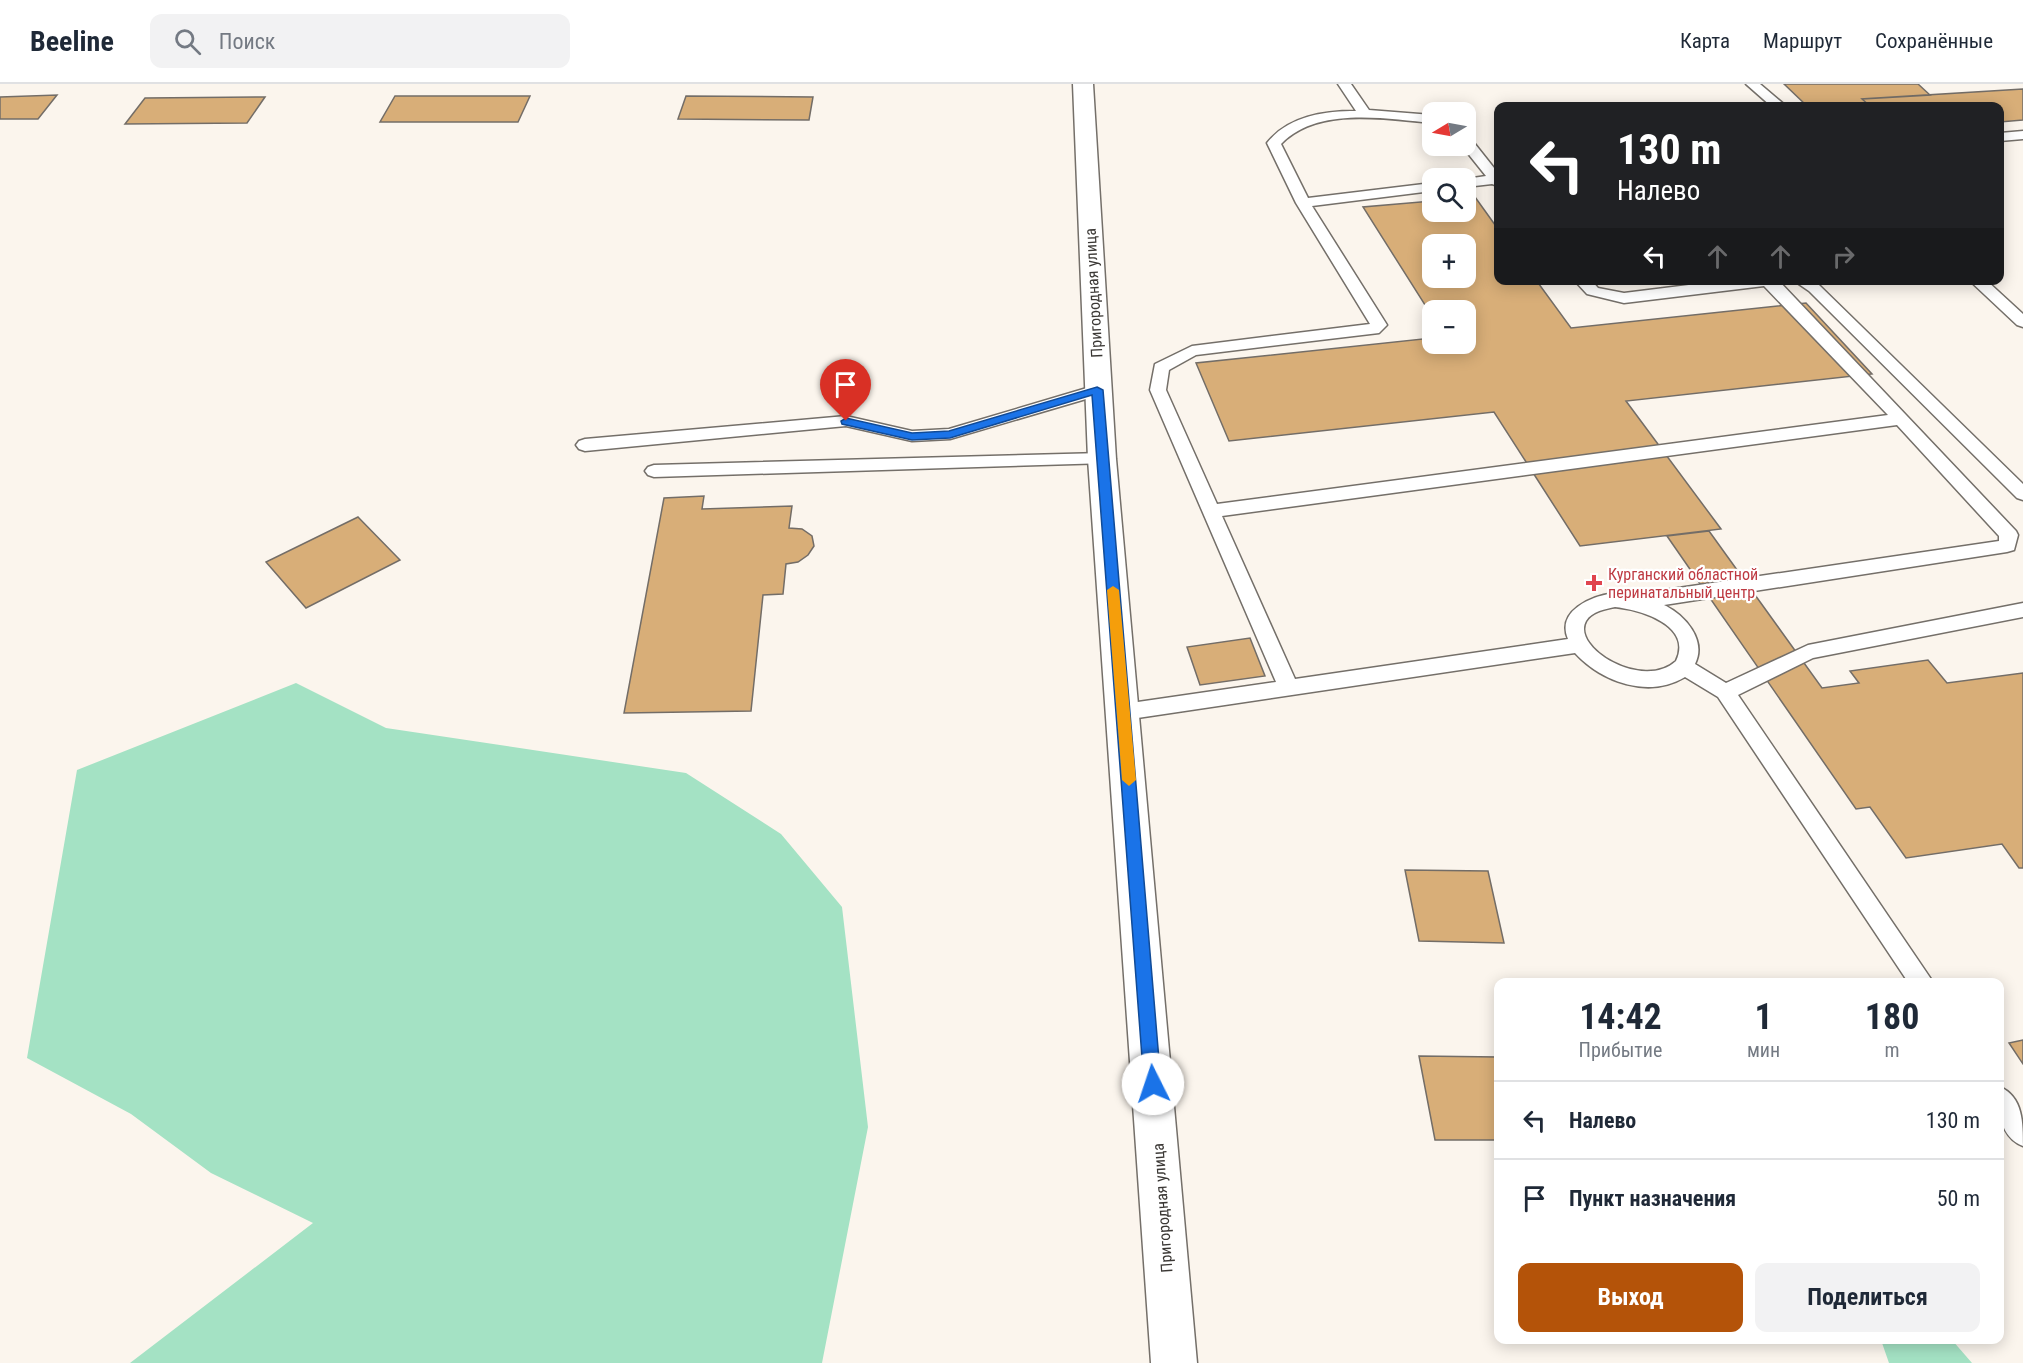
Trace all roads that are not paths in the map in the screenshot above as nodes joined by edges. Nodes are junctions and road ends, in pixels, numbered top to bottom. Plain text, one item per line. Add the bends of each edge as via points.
1 (1083, 84) edge
2 (1344, 84) edge
3 (1752, 84) edge
4 (1774, 102) edge
5 (1364, 112) junction
6 (1422, 117) edge
7 (2023, 135) edge
8 (2004, 137) edge
9 (1476, 154) edge
10 (1494, 176) edge
11 (1494, 180) edge
12 (1476, 182) edge
13 (1422, 188) edge
14 (1303, 203) junction
15 (1586, 285) edge
16 (1729, 285) edge
17 (1774, 285) edge
18 (1809, 285) edge
19 (1982, 285) edge
20 (2023, 322) edge
21 (1097, 390) junction
22 (1901, 419) junction
23 (585, 445) dead end
24 (1102, 459) junction
25 (654, 471) dead end
26 (2023, 494) edge
27 (1212, 511) junction
28 (1653, 608) junction
29 (2023, 610) edge
30 (1579, 645) junction
31 (1684, 667) junction
32 (1289, 688) junction
33 (1725, 692) junction
34 (1124, 712) junction
35 (1918, 978) edge
36 (2004, 1105) edge
37 (2023, 1134) edge
38 (1174, 1363) edge

1 - 21 street, Пригородная улица
2 - 5 lane
3 - 4 lane
5 - 6 lane
5 - 14 lane via 1298,123 1279,134 1274,143
7 - 8 lane
9 - 10 lane
11 - 12 lane
13 - 14 lane
14 - 27 lane via 1379,325 1373,330 1325,337 1192,351 1161,368 1158,390
15 - 16 lane via 1593,291 1624,298
17 - 22 lane
18 - 26 lane
19 - 20 lane
21 - 23 lane via 950,434 912,436 846,421
21 - 24 street, Пригородная улица
22 - 27 lane
22 - 28 lane via 2009,535 2007,546 1658,598
24 - 25 lane
24 - 34 street, Пригородная улица
27 - 32 lane
28 - 30 lane via 1634,602 1598,602 1577,619
28 - 31 lane via 1682,629 1689,643
29 - 33 lane via 1808,652
30 - 31 lane via 1600,665 1630,678 1652,680 1670,676
30 - 32 lane
31 - 33 lane
32 - 34 lane
33 - 35 lane
34 - 38 street, Пригородная улица
36 - 37 lane

